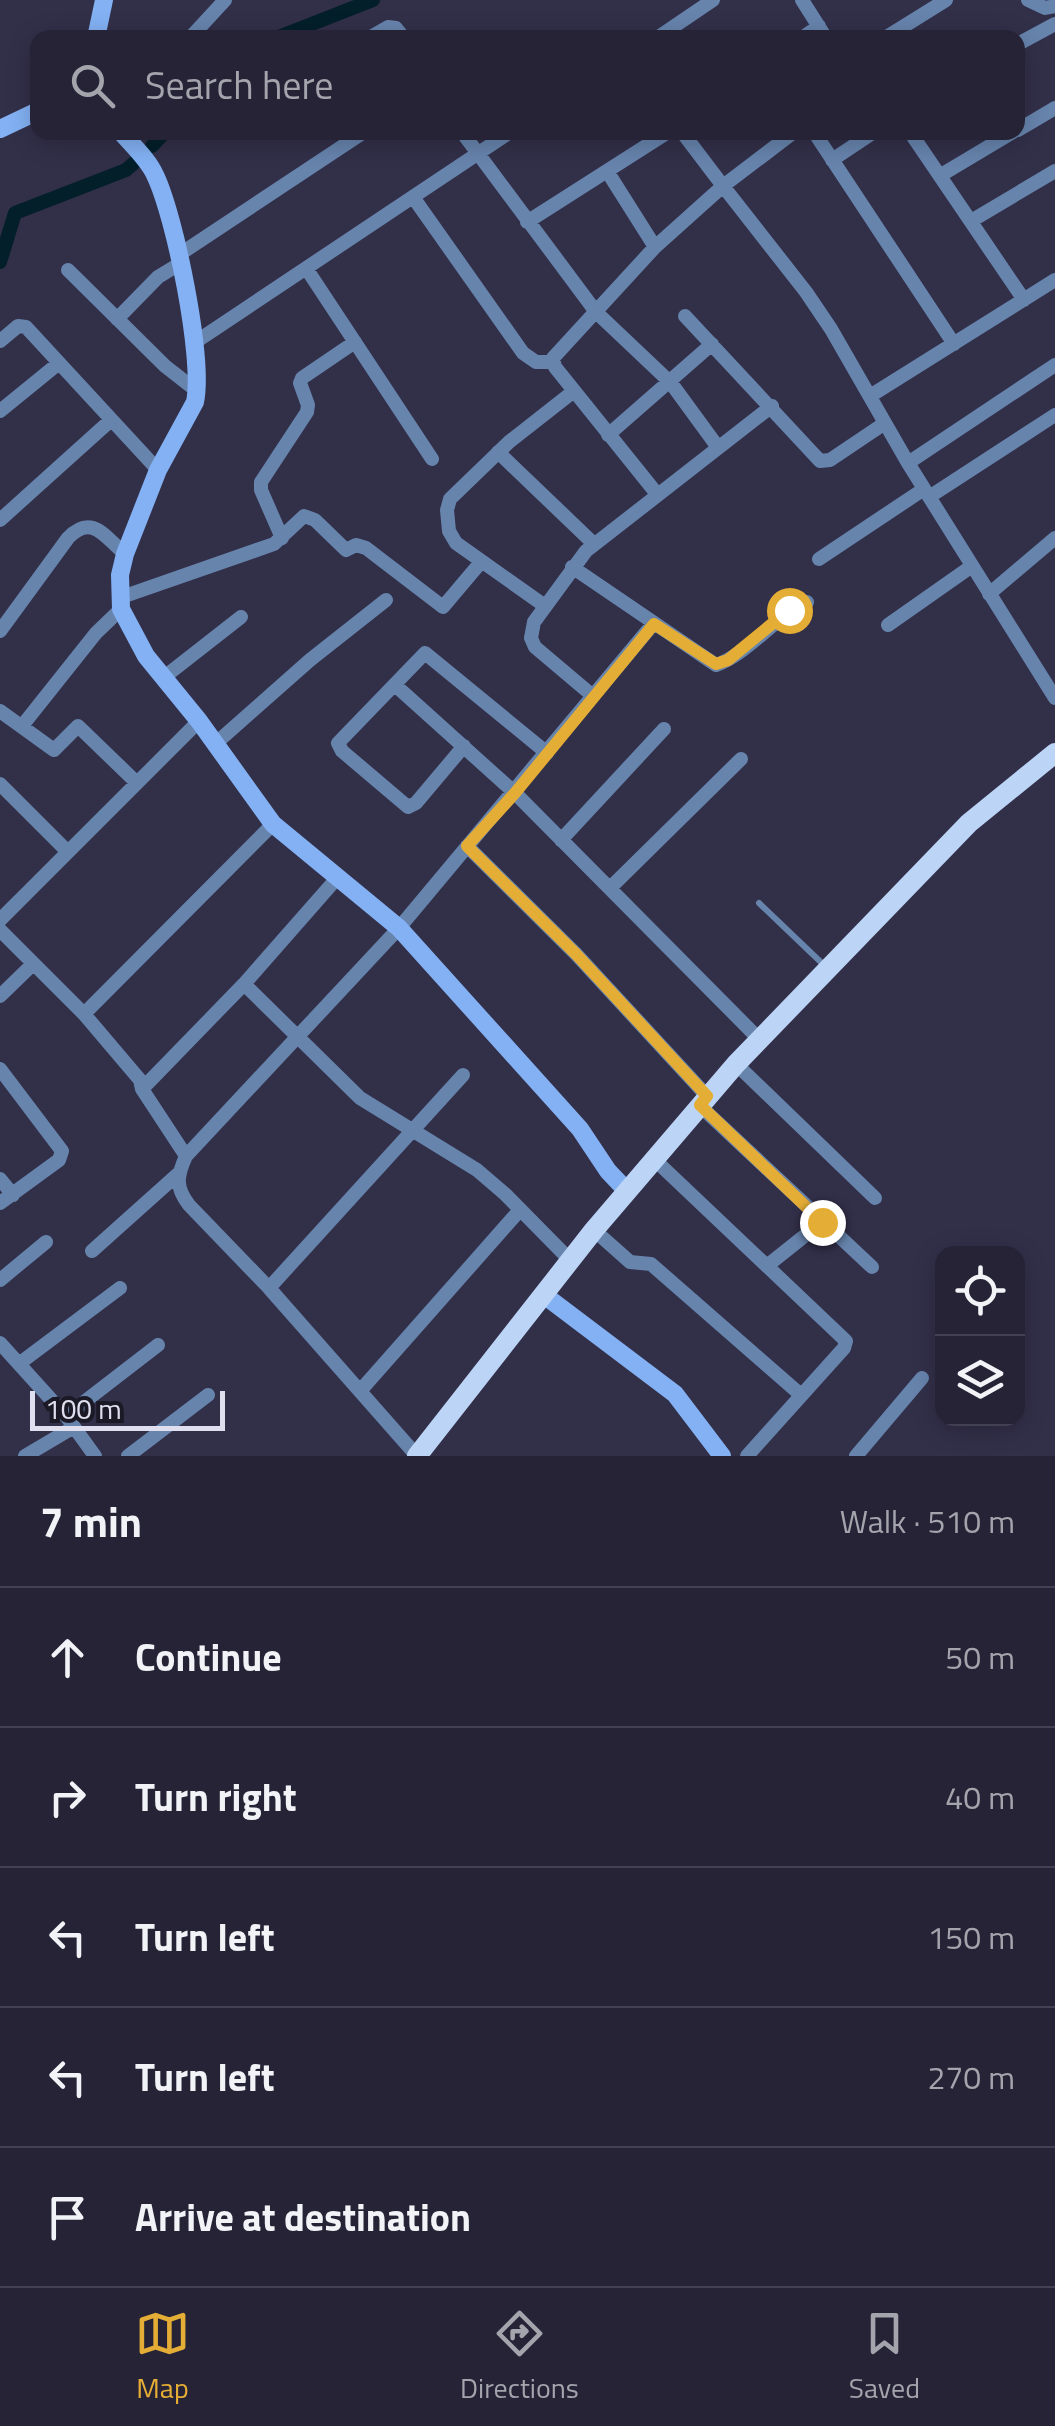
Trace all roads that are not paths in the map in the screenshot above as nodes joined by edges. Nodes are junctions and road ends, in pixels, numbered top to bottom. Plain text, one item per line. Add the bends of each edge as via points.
1 (104, 0) edge
2 (225, 0) edge
3 (713, 0) edge
4 (946, 0) edge
5 (1028, 0) edge
6 (808, 2) edge
7 (1054, 15) edge
8 (98, 30) edge
9 (197, 30) edge
10 (669, 30) edge
11 (821, 30) edge
12 (899, 30) edge
13 (1025, 38) edge
14 (1055, 108) edge
15 (30, 115) edge
16 (1025, 126) edge
17 (0, 129) edge
18 (129, 140) edge
19 (352, 140) edge
20 (467, 140) edge
21 (498, 140) edge
22 (655, 140) edge
23 (688, 140) edge
24 (783, 140) edge
25 (819, 140) edge
26 (862, 140) edge
27 (916, 140) edge
28 (1000, 140) edge
29 (476, 155) junction
30 (832, 160) junction
31 (607, 171) junction
32 (940, 175) junction
33 (1053, 176) edge
34 (723, 186) junction
35 (414, 197) junction
36 (527, 222) junction
37 (971, 222) junction
38 (655, 247) junction
39 (180, 259) junction
40 (306, 268) junction
41 (68, 270) dead end
42 (1055, 280) edge
43 (1024, 300) junction
44 (596, 312) junction
45 (685, 316) dead end
46 (117, 318) junction
47 (0, 342) edge
48 (355, 342) junction
49 (194, 343) junction
50 (712, 344) junction
51 (954, 344) junction
52 (59, 362) junction
53 (553, 362) junction
54 (1055, 365) edge
55 (671, 383) junction
56 (197, 391) junction
57 (574, 392) junction
58 (870, 396) junction
59 (772, 406) junction
60 (0, 411) edge
61 (1055, 415) edge
62 (111, 420) junction
63 (885, 423) junction
64 (608, 435) junction
65 (717, 446) junction
66 (498, 452) junction
67 (432, 459) dead end
68 (908, 463) junction
69 (158, 470) junction
70 (926, 493) junction
71 (657, 494) junction
72 (0, 520) edge
73 (282, 538) junction
74 (1055, 538) edge
75 (594, 544) junction
76 (125, 554) junction
77 (818, 559) dead end
78 (481, 562) junction
79 (972, 566) junction
80 (572, 567) junction
81 (990, 594) junction
82 (386, 600) dead end
83 (807, 602) dead end
84 (120, 604) junction
85 (545, 606) junction
86 (241, 618) dead end
87 (654, 624) junction
88 (888, 625) dead end
89 (0, 630) edge
90 (163, 678) junction
91 (395, 685) junction
92 (593, 696) junction
93 (1055, 698) edge
94 (0, 710) edge
95 (198, 721) junction
96 (22, 726) junction
97 (664, 729) dead end
98 (215, 744) junction
99 (464, 746) junction
100 (1055, 752) edge
101 (548, 753) junction
102 (741, 759) dead end
103 (137, 783) junction
104 (0, 784) edge
105 (515, 793) junction
106 (273, 824) junction
107 (561, 840) junction
108 (467, 846) junction
109 (68, 852) junction
110 (338, 878) junction
111 (610, 888) junction
112 (759, 903) dead end
113 (0, 920) edge
114 (399, 928) junction
115 (0, 930) edge
116 (34, 964) junction
117 (828, 969) junction
118 (244, 984) junction
119 (0, 996) edge
120 (84, 1014) junction
121 (298, 1036) junction
122 (760, 1040) junction
123 (736, 1064) junction
124 (0, 1069) edge
125 (463, 1075) dead end
126 (142, 1089) junction
127 (703, 1101) junction
128 (413, 1130) junction
129 (186, 1156) junction
130 (655, 1160) junction
131 (178, 1174) junction
132 (0, 1179) edge
133 (626, 1190) junction
134 (876, 1198) dead end
135 (7, 1199) edge
136 (520, 1211) junction
137 (822, 1222) junction
138 (594, 1230) junction
139 (46, 1242) dead end
140 (92, 1251) dead end
141 (570, 1260) junction
142 (768, 1265) junction
143 (872, 1266) dead end
144 (0, 1280) edge
145 (120, 1288) dead end
146 (269, 1288) junction
147 (544, 1294) junction
148 (0, 1343) edge
149 (158, 1346) dead end
150 (20, 1363) junction
151 (922, 1378) dead end
152 (360, 1391) junction
153 (208, 1395) dead end
154 (801, 1395) junction
155 (70, 1422) junction
156 (25, 1456) edge
157 (94, 1456) edge
158 (128, 1456) edge
159 (417, 1456) edge
160 (722, 1456) edge
161 (747, 1456) edge
162 (856, 1456) edge

1 - 8 street
2 - 9 street
3 - 10 street
4 - 12 street
5 - 7 street
6 - 11 street
7 - 13 street
14 - 16 street
15 - 17 street
18 - 39 street via 155,173
19 - 39 street
20 - 29 street
21 - 29 street
22 - 31 street
23 - 34 street
24 - 34 street
25 - 30 street
26 - 30 street
27 - 32 street
28 - 32 street
29 - 35 street
29 - 36 street
30 - 51 street
31 - 36 street
31 - 38 street
32 - 37 street
33 - 37 street
34 - 38 street
34 - 58 street via 806,292
35 - 40 street
35 - 53 street via 524,352 536,362
36 - 44 street
37 - 43 street
38 - 44 street
39 - 46 street
39 - 49 street
40 - 48 street
40 - 49 street
41 - 46 street
42 - 43 street
43 - 51 street
44 - 53 street
44 - 55 street
45 - 50 street
46 - 56 street
47 - 52 street via 26,327
48 - 67 street
48 - 73 street via 302,378 307,412 262,482
49 - 56 street
50 - 55 street
50 - 59 street
51 - 58 street
52 - 60 street
52 - 62 street
53 - 57 street
54 - 68 street
55 - 64 street
55 - 65 street
56 - 69 street
57 - 64 street
57 - 66 street
58 - 63 street
59 - 63 street via 825,462
59 - 65 street
61 - 70 street
62 - 69 street
62 - 72 street
63 - 68 street
64 - 71 street
65 - 71 street
66 - 75 street
66 - 78 street via 459,488 447,510 451,538
68 - 70 street
69 - 76 street
70 - 77 street
70 - 79 street
71 - 75 street
73 - 78 street via 309,516 346,550 366,548 444,607
73 - 84 street
74 - 81 street
75 - 80 street
76 - 84 street
76 - 89 street via 90,525 82,526
78 - 85 street
79 - 81 street
79 - 88 street
80 - 85 street
80 - 87 street
81 - 93 street
82 - 98 street
83 - 87 street via 716,664
84 - 90 street
84 - 96 street
85 - 92 street via 530,638
86 - 90 street
87 - 92 street
90 - 95 street
91 - 99 street
91 - 99 street via 338,743 402,804 416,804
91 - 101 street via 428,654
92 - 101 street
94 - 96 street
95 - 98 street
95 - 103 street
96 - 103 street via 54,750 78,726
97 - 107 street
98 - 106 street
99 - 105 street
100 - 117 main road via 968,823
101 - 105 street
102 - 111 street
103 - 109 street
104 - 109 street
105 - 107 street
105 - 108 street
106 - 110 street
106 - 120 street
107 - 111 street
108 - 114 street
108 - 127 street via 576,954
109 - 113 street
110 - 114 street
110 - 118 street
111 - 122 street
112 - 117 lane
114 - 121 street
114 - 133 street via 580,1129
115 - 116 street
116 - 119 street
116 - 120 street
117 - 122 main road
118 - 121 street
118 - 126 street
120 - 126 street
121 - 128 street via 360,1098
121 - 129 street
122 - 123 main road
123 - 127 main road
123 - 134 street
124 - 135 street via 62,1151
125 - 128 street
126 - 129 street
127 - 130 main road
127 - 137 street
128 - 136 street via 477,1170
128 - 146 street
129 - 131 street
130 - 133 main road
130 - 142 street
131 - 140 street
131 - 146 street via 178,1191 189,1206
132 - 135 street
133 - 138 main road
136 - 141 street
136 - 152 street
137 - 142 street
137 - 143 street
138 - 141 main road
138 - 154 street via 630,1262 651,1264
139 - 144 street
141 - 147 main road
142 - 154 street via 846,1341
145 - 150 street
146 - 152 street
147 - 159 main road
147 - 160 street via 675,1394
148 - 150 street
149 - 155 street
150 - 155 street
151 - 162 street
152 - 159 street
153 - 158 street
154 - 161 street
155 - 156 street
155 - 157 street

